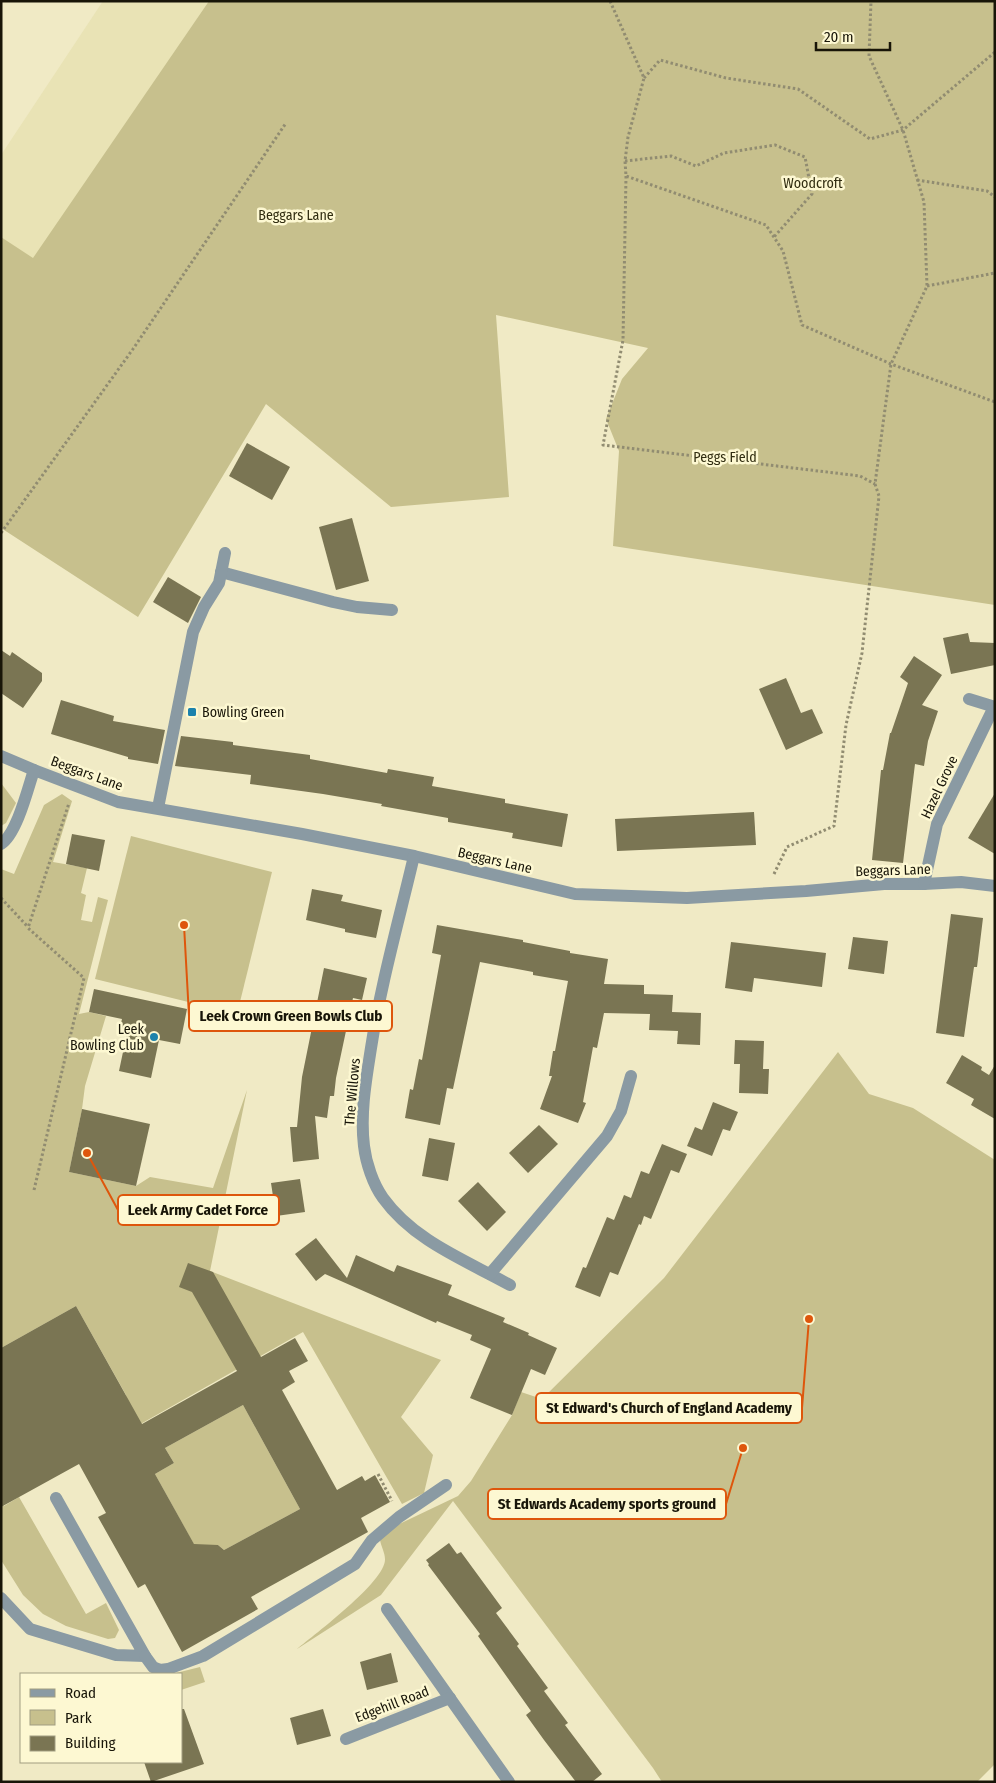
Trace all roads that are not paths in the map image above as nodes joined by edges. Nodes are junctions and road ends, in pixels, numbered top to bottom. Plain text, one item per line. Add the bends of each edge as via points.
1 (225, 553) dead end
2 (221, 572) junction
3 (392, 610) dead end
4 (970, 699) dead end
5 (994, 707) edge
6 (1, 756) edge
7 (34, 770) junction
8 (158, 808) junction
9 (1, 844) edge
10 (414, 856) junction
11 (924, 884) junction
12 (995, 886) edge
13 (631, 1076) dead end
14 (490, 1274) junction
15 (510, 1285) dead end
16 (446, 1485) dead end
17 (56, 1498) dead end
18 (1, 1598) edge
19 (388, 1609) dead end
20 (145, 1656) junction
21 (450, 1698) junction
22 (346, 1739) dead end
23 (509, 1782) edge

1 - 2 street
2 - 3 street via 333,602
2 - 8 street via 219,583 192,632
4 - 5 street, Hazel Grove
5 - 11 street, Hazel Grove via 937,824
6 - 7 street, Beggars Lane
7 - 8 street, Beggars Lane via 118,802
7 - 9 street via 23,806 7,840
8 - 10 street, Beggars Lane
10 - 11 street, Beggars Lane via 575,894 687,898
10 - 14 street, The Willows via 377,1011 363,1109 364,1146 382,1198 399,1217 422,1237
11 - 12 street, Beggars Lane via 961,882
13 - 14 street via 621,1111 607,1136
14 - 15 street, The Willows
16 - 20 street via 372,1540 355,1564 203,1656 160,1670 153,1667
17 - 20 street
18 - 20 street via 30,1629 116,1655
19 - 21 street, Edgehill Road
21 - 22 street, Edgehill Road
21 - 23 street, Edgehill Road

